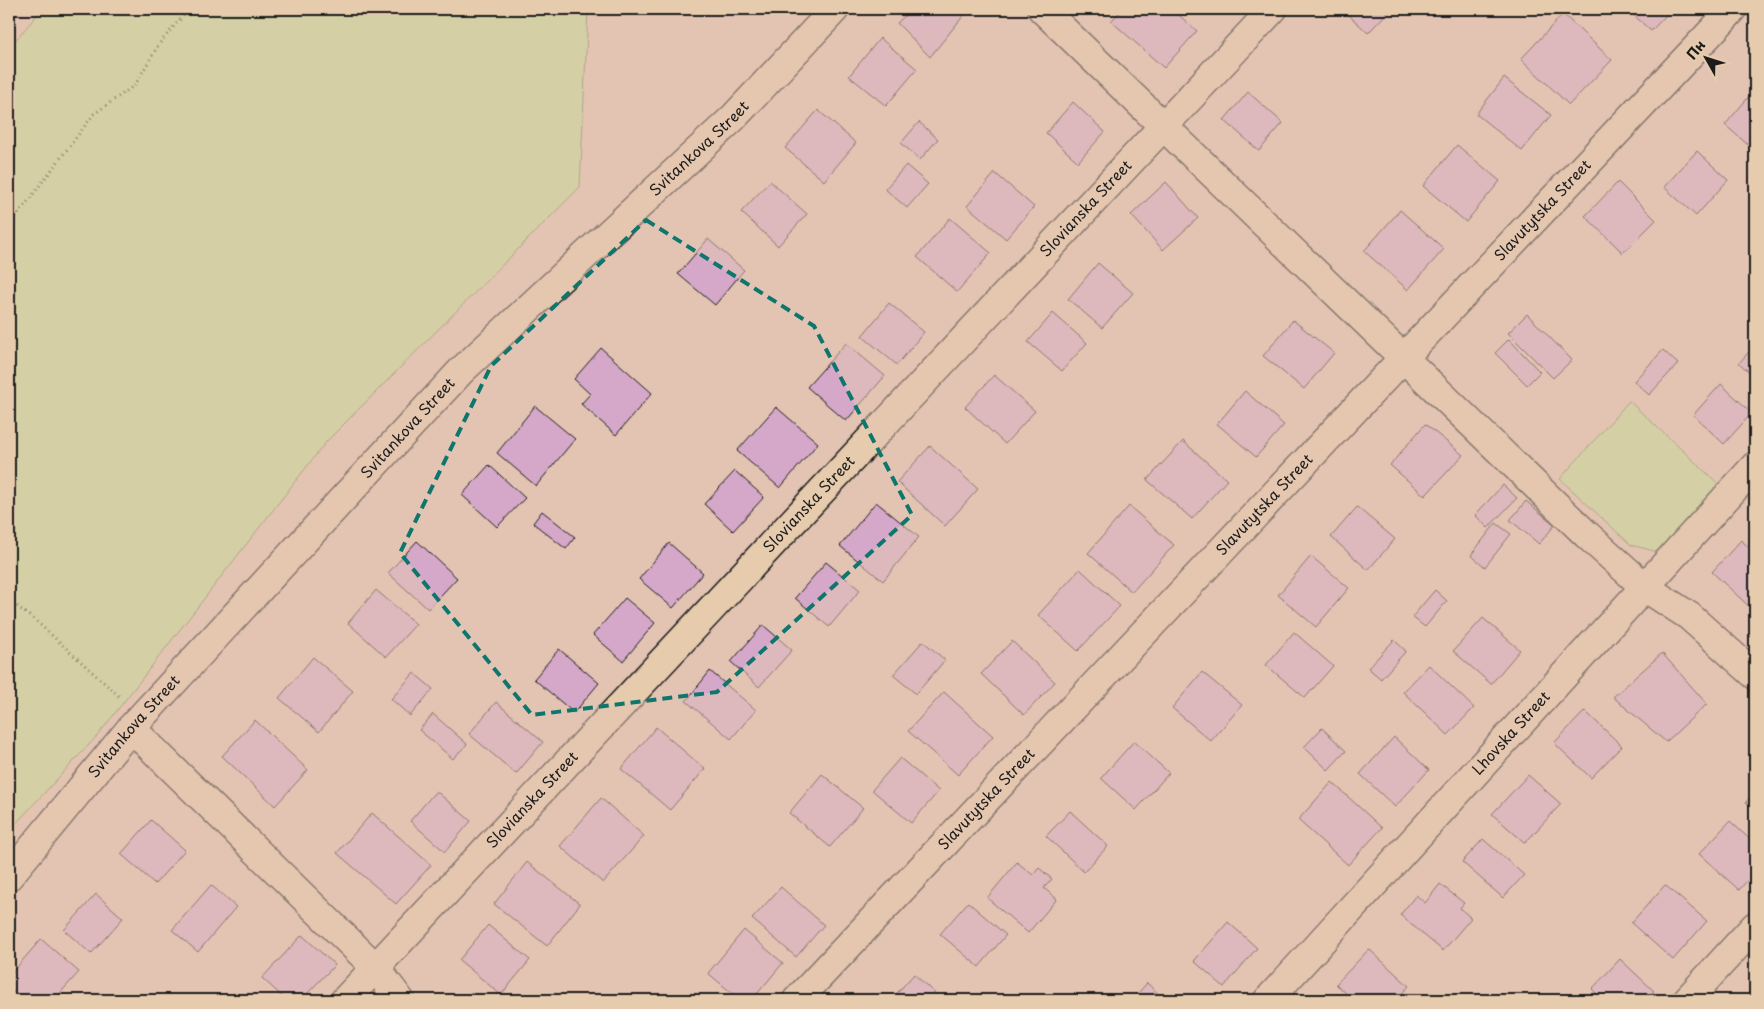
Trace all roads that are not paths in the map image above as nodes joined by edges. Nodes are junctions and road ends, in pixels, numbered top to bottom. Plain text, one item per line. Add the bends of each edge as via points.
1 (835, 9) edge
2 (1042, 9) edge
3 (1273, 9) edge
4 (1733, 9) edge
5 (1164, 125) junction
6 (1404, 359) junction
7 (1755, 466) edge
8 (1646, 588) junction
9 (1755, 675) edge
10 (136, 723) junction
11 (9, 876) edge
12 (1755, 926) edge
13 (375, 967) junction
14 (345, 1000) edge
15 (400, 1000) edge
16 (797, 1000) edge
17 (1268, 1000) edge
18 (1687, 1000) edge

1 - 10 street, Svitankova Street via 733,118 461,371
2 - 5 street
3 - 5 street, Slovianska Street
4 - 6 street, Slavutytska Street
5 - 6 street
5 - 13 street, Slovianska Street
6 - 8 street
6 - 16 street, Slavutytska Street
7 - 8 street, Lhovska Street
8 - 9 street via 1689,616
8 - 17 street, Lhovska Street
10 - 11 street, Svitankova Street
10 - 13 street
12 - 18 street
13 - 14 street, Slovianska Street
13 - 15 street

